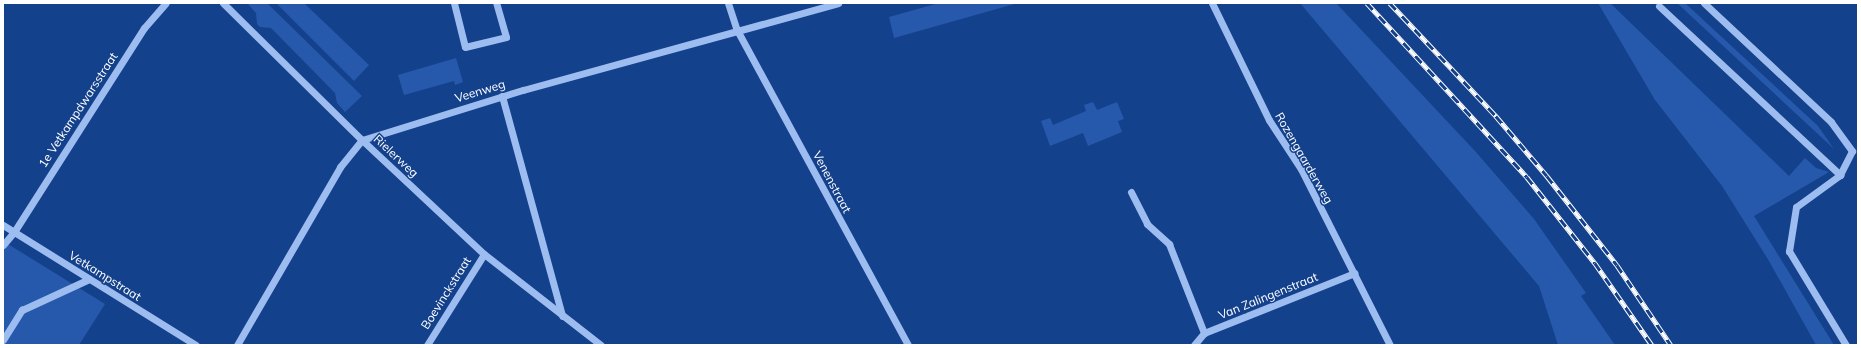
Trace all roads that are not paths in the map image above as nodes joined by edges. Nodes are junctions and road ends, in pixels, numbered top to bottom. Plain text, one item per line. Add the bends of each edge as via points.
1 (166, 3) edge
2 (223, 3) edge
3 (454, 3) edge
4 (496, 3) edge
5 (728, 3) edge
6 (838, 3) edge
7 (1212, 3) edge
8 (1704, 3) edge
9 (1659, 6) dead end
10 (738, 30) junction
11 (502, 96) junction
12 (362, 140) junction
13 (1840, 175) junction
14 (1131, 192) dead end
15 (3, 225) edge
16 (14, 232) junction
17 (3, 245) edge
18 (484, 254) junction
19 (1355, 273) junction
20 (89, 279) junction
21 (562, 316) junction
22 (1204, 333) junction
23 (3, 340) edge
24 (196, 345) edge
25 (237, 345) edge
26 (427, 345) edge
27 (601, 345) edge
28 (908, 345) edge
29 (1194, 345) edge
30 (1390, 345) edge
31 (1846, 345) edge

1 - 16 street, 1e Vetkampdwarsstraat via 144,28
2 - 12 street, Rielerweg
3 - 4 street via 465,47 506,37
5 - 10 street, Venenstraat
6 - 10 street, Veenweg
7 - 19 street, Rozengaarderweg via 1269,120 1301,169
8 - 13 street via 1830,122 1852,151
9 - 13 street
10 - 11 street, Veenweg
10 - 28 street, Venenstraat
11 - 12 street, Veenweg
11 - 21 street
12 - 18 street, Rielerweg
12 - 25 street via 340,167
13 - 31 street via 1796,207 1789,251
14 - 22 street via 1147,224 1169,244
15 - 16 street, Vetkampstraat
16 - 17 street, 1e Vetkampdwarsstraat
16 - 20 street, Vetkampstraat
18 - 21 street, Rielerweg
18 - 26 street, Boevinckstraat
19 - 22 street, Van Zalingenstraat
19 - 30 street, Rozengaarderweg
20 - 23 street via 22,310
20 - 24 street, Vetkampstraat
21 - 27 street, Rielerweg
22 - 29 street, Van Zalingenstraat

